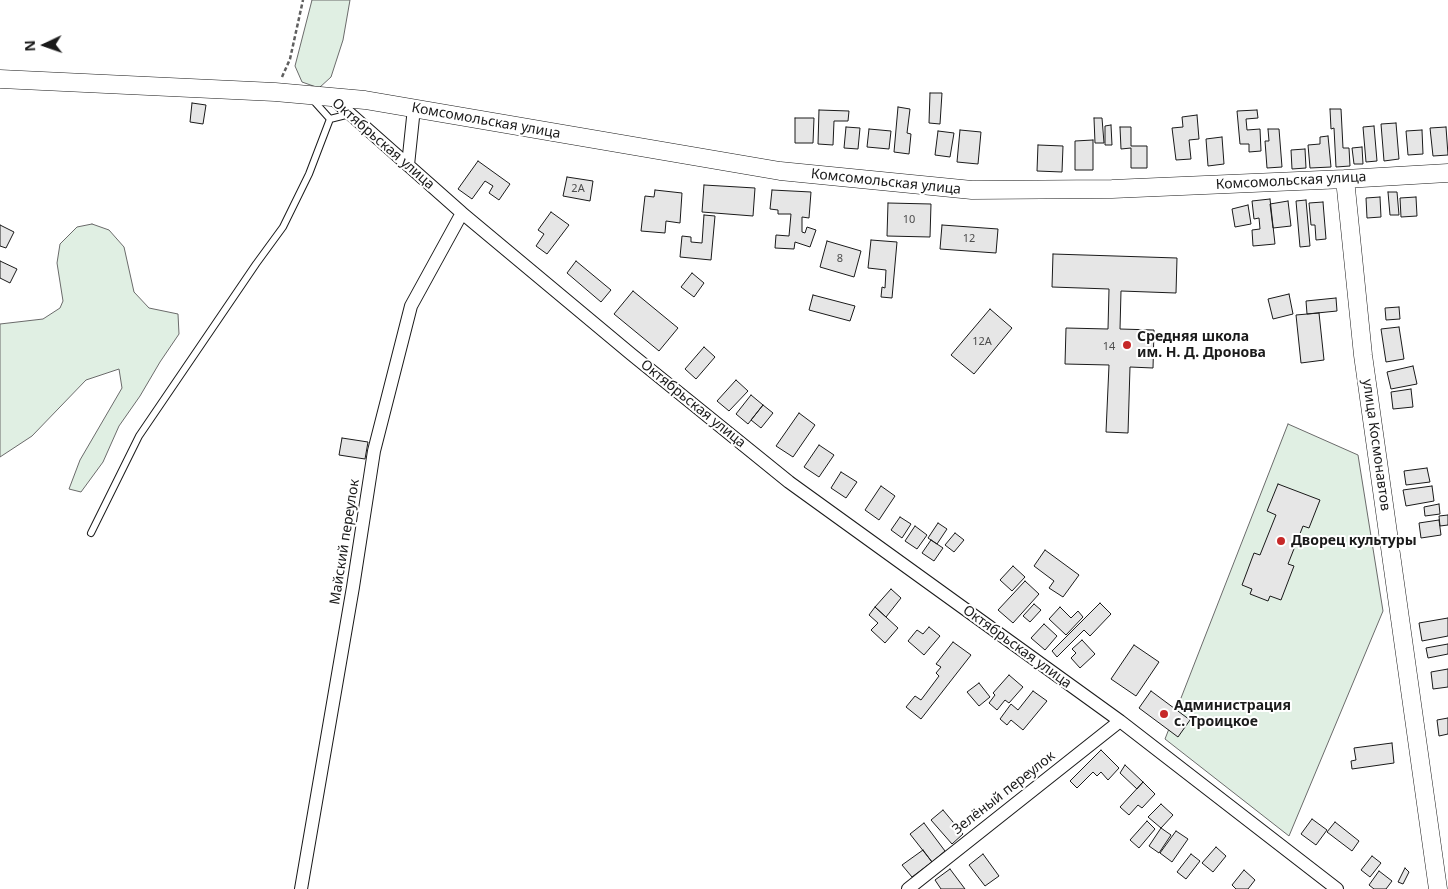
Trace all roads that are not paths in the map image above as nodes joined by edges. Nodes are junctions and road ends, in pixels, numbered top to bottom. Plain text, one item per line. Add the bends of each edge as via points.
1 (0, 79) edge
2 (309, 95) junction
3 (330, 97) junction
4 (414, 108) junction
5 (350, 114) junction
6 (330, 119) junction
7 (408, 165) junction
8 (1448, 173) edge
9 (1345, 180) junction
10 (462, 213) junction
11 (91, 533) dead end
12 (1120, 722) junction
13 (301, 889) edge
14 (908, 889) edge
15 (1337, 889) edge
16 (1438, 889) edge

1 - 2 street, Октябрьская улица
2 - 3 street, Октябрьская улица
2 - 6 lane
3 - 4 street, Комсомольская улица
3 - 5 street, Октябрьская улица
4 - 7 street
4 - 9 street, Комсомольская улица via 780,171 972,190 1112,189
5 - 6 lane
5 - 7 street, Октябрьская улица
6 - 11 lane via 284,227 139,436
7 - 10 street, Октябрьская улица
8 - 9 street, Комсомольская улица
9 - 16 street, улица Космонавтов via 1363,355
10 - 12 street, Октябрьская улица via 789,482
10 - 13 street, Майский переулок via 411,306 374,451
12 - 14 street, Зелёный переулок
12 - 15 street, Октябрьская улица

